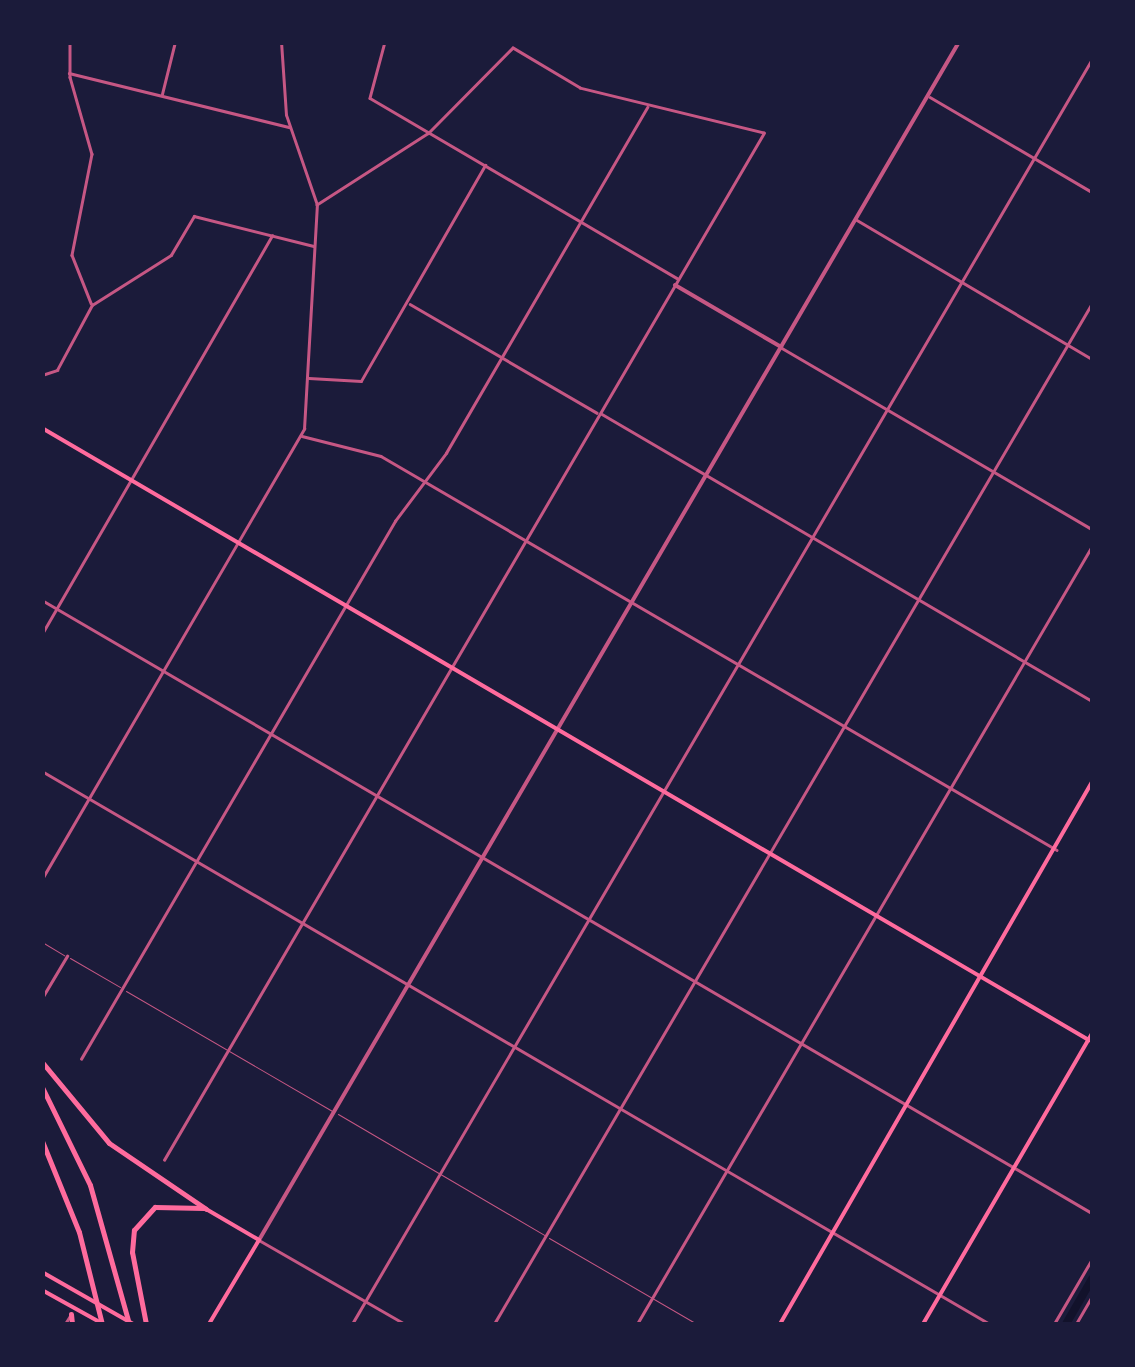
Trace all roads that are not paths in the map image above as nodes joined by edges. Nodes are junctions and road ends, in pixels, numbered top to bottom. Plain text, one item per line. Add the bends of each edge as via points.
1 (70, 42) edge
2 (175, 42) edge
3 (281, 42) edge
4 (385, 42) edge
5 (959, 42) edge
6 (1092, 59) edge
7 (69, 73) junction
8 (162, 96) junction
9 (928, 96) junction
10 (648, 105) junction
11 (290, 128) junction
12 (430, 133) junction
13 (1034, 158) junction
14 (484, 165) junction
15 (1092, 192) edge
16 (317, 205) junction
17 (856, 220) junction
18 (580, 221) junction
19 (272, 236) junction
20 (315, 246) junction
21 (676, 282) junction
22 (962, 282) junction
23 (408, 302) junction
24 (1092, 303) edge
25 (92, 304) junction
26 (1068, 344) junction
27 (781, 347) junction
28 (501, 356) junction
29 (1092, 359) edge
30 (42, 375) edge
31 (307, 378) junction
32 (888, 409) junction
33 (599, 413) junction
34 (42, 428) edge
35 (300, 436) junction
36 (994, 471) junction
37 (707, 474) junction
38 (132, 480) junction
39 (422, 481) junction
40 (1092, 529) edge
41 (813, 537) junction
42 (525, 540) junction
43 (238, 543) junction
44 (1092, 546) edge
45 (919, 599) junction
46 (42, 600) edge
47 (632, 602) junction
48 (345, 605) junction
49 (58, 608) junction
50 (42, 634) edge
51 (1026, 661) junction
52 (738, 664) junction
53 (451, 667) junction
54 (164, 670) junction
55 (1092, 702) edge
56 (845, 726) junction
57 (558, 730) junction
58 (274, 735) junction
59 (42, 771) edge
60 (1092, 782) edge
61 (951, 788) junction
62 (664, 792) junction
63 (376, 795) junction
64 (90, 798) junction
65 (1092, 808) edge
66 (1092, 844) edge
67 (1057, 850) junction
68 (770, 854) junction
69 (483, 857) junction
70 (198, 862) junction
71 (42, 879) edge
72 (876, 916) junction
73 (589, 919) junction
74 (302, 922) junction
75 (42, 942) edge
76 (67, 956) junction
77 (982, 978) junction
78 (696, 981) junction
79 (408, 984) junction
80 (122, 988) junction
81 (42, 998) edge
82 (1092, 1034) edge
83 (1091, 1041) edge
84 (802, 1043) junction
85 (515, 1047) junction
86 (228, 1050) junction
87 (81, 1058) dead end
88 (42, 1062) edge
89 (42, 1087) edge
90 (908, 1106) junction
91 (621, 1109) junction
92 (334, 1112) junction
93 (42, 1141) edge
94 (164, 1160) dead end
95 (1014, 1168) junction
96 (727, 1171) junction
97 (440, 1174) junction
98 (206, 1208) junction
99 (1092, 1214) edge
100 (834, 1233) junction
101 (546, 1236) junction
102 (259, 1240) junction
103 (1092, 1260) edge
104 (42, 1272) edge
105 (42, 1290) edge
106 (80, 1294) junction
107 (940, 1295) junction
108 (1092, 1296) edge
109 (653, 1298) junction
110 (366, 1302) junction
111 (72, 1311) junction
112 (69, 1324) edge
113 (102, 1324) edge
114 (131, 1324) edge
115 (146, 1324) edge
116 (209, 1324) edge
117 (352, 1324) edge
118 (405, 1324) edge
119 (494, 1324) edge
120 (638, 1324) edge
121 (698, 1324) edge
122 (780, 1324) edge
123 (922, 1324) edge
124 (990, 1324) edge
125 (1054, 1324) edge
126 (1076, 1324) edge

1 - 7 street
2 - 8 street
3 - 11 street
4 - 12 street via 370,98
5 - 9 street
6 - 13 street
7 - 8 street
7 - 25 street via 92,142 72,255
8 - 11 street
9 - 13 street
9 - 17 street
10 - 12 street via 580,88 513,48
10 - 18 street
10 - 21 street via 764,134
11 - 16 street
12 - 14 street
12 - 16 street
13 - 15 street
13 - 22 street
14 - 18 street
14 - 23 street
16 - 20 street
17 - 22 street
17 - 27 street
18 - 21 street
18 - 28 street
19 - 20 street
19 - 25 street via 194,216 171,255
19 - 38 street
20 - 31 street
21 - 27 street
21 - 33 street
22 - 26 street
22 - 32 street
23 - 28 street
23 - 31 street via 361,381
24 - 26 street
25 - 30 street via 56,370
26 - 29 street
26 - 36 street
27 - 32 street
27 - 37 street
28 - 33 street
28 - 39 street via 446,453
31 - 35 street
32 - 36 street
32 - 41 street
33 - 37 street
33 - 42 street
34 - 38 main road
35 - 39 street via 380,456
35 - 43 street
36 - 40 street
36 - 45 street
37 - 41 street
37 - 47 street
38 - 43 main road
38 - 49 street
39 - 42 street
39 - 48 street
41 - 45 street
41 - 52 street
42 - 47 street
42 - 53 street
43 - 48 main road
43 - 54 street
44 - 51 street
45 - 51 street
45 - 56 street
46 - 49 street
47 - 52 street
47 - 57 street
48 - 53 main road
48 - 58 street
49 - 50 street
49 - 54 street
51 - 55 street
51 - 61 street
52 - 56 street
52 - 62 street
53 - 57 main road
53 - 63 street
54 - 58 street
54 - 64 street
56 - 61 street
56 - 68 street
57 - 62 main road
57 - 69 street
58 - 63 street
58 - 70 street
59 - 64 street
60 - 67 main road
61 - 67 street
61 - 72 street
62 - 68 main road
62 - 73 street
63 - 69 street
63 - 74 street
64 - 70 street
64 - 71 street
65 - 66 main road
67 - 77 main road
68 - 72 main road
68 - 78 street
69 - 73 street
69 - 79 street
70 - 74 street
70 - 80 street
72 - 77 main road
72 - 84 street
73 - 78 street
73 - 85 street
74 - 79 street
74 - 86 street
75 - 76 lane
76 - 80 lane
76 - 81 street
77 - 83 main road
77 - 90 main road
78 - 84 street
78 - 91 street
79 - 85 street
79 - 92 street
80 - 86 lane
80 - 87 street
82 - 83 main road
83 - 95 main road
84 - 90 street
84 - 96 street
85 - 91 street
85 - 97 street
86 - 92 lane
86 - 94 street
88 - 98 highway via 109,1143
89 - 114 highway via 90,1185
90 - 95 street
90 - 100 main road
91 - 96 street
91 - 101 street
92 - 97 lane
92 - 102 street
93 - 113 highway via 79,1232
95 - 99 street
95 - 107 main road
96 - 100 street
96 - 109 street
97 - 101 lane
97 - 110 street
98 - 102 main road
98 - 115 highway via 155,1207 134,1230
100 - 107 street
100 - 122 main road
101 - 109 lane
101 - 119 street
102 - 110 street
102 - 116 main road
103 - 125 street
104 - 106 main road
105 - 111 main road
106 - 111 main road
106 - 114 main road
107 - 123 main road
107 - 124 street
108 - 126 street
109 - 120 street
109 - 121 lane
110 - 117 street
110 - 118 street
111 - 112 highway
111 - 113 main road

